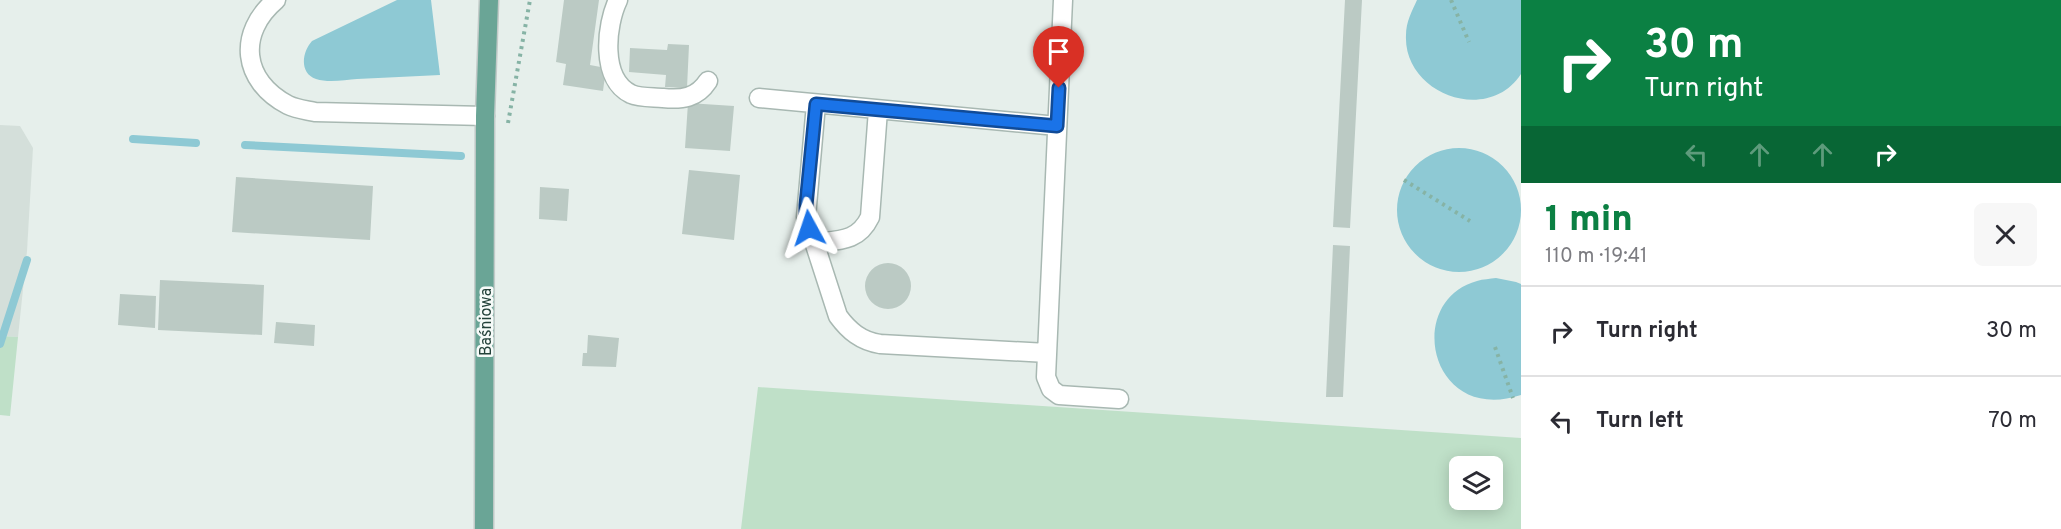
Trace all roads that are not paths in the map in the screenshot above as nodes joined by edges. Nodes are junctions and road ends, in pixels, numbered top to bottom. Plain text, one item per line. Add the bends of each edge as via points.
1 (276, 0) edge
2 (489, 0) edge
3 (618, 0) edge
4 (1063, 0) edge
5 (708, 81) dead end
6 (759, 98) dead end
7 (816, 104) junction
8 (878, 110) junction
9 (485, 116) junction
10 (1057, 126) junction
11 (814, 243) junction
12 (1047, 353) junction
13 (1119, 399) dead end
14 (484, 529) edge

1 - 9 lane via 265,9 252,33 248,54 254,75 269,93 290,106 315,112
2 - 9 main road, Baśniowa
3 - 5 lane via 608,53 613,73 624,88 632,94 677,99 694,95
4 - 10 lane
6 - 7 lane
7 - 8 lane
7 - 11 lane via 806,205
8 - 10 lane
8 - 11 lane via 870,217 866,226 850,238
9 - 14 main road, Baśniowa
10 - 12 lane
11 - 12 lane via 838,316 868,342
12 - 13 lane via 1046,377 1059,395

